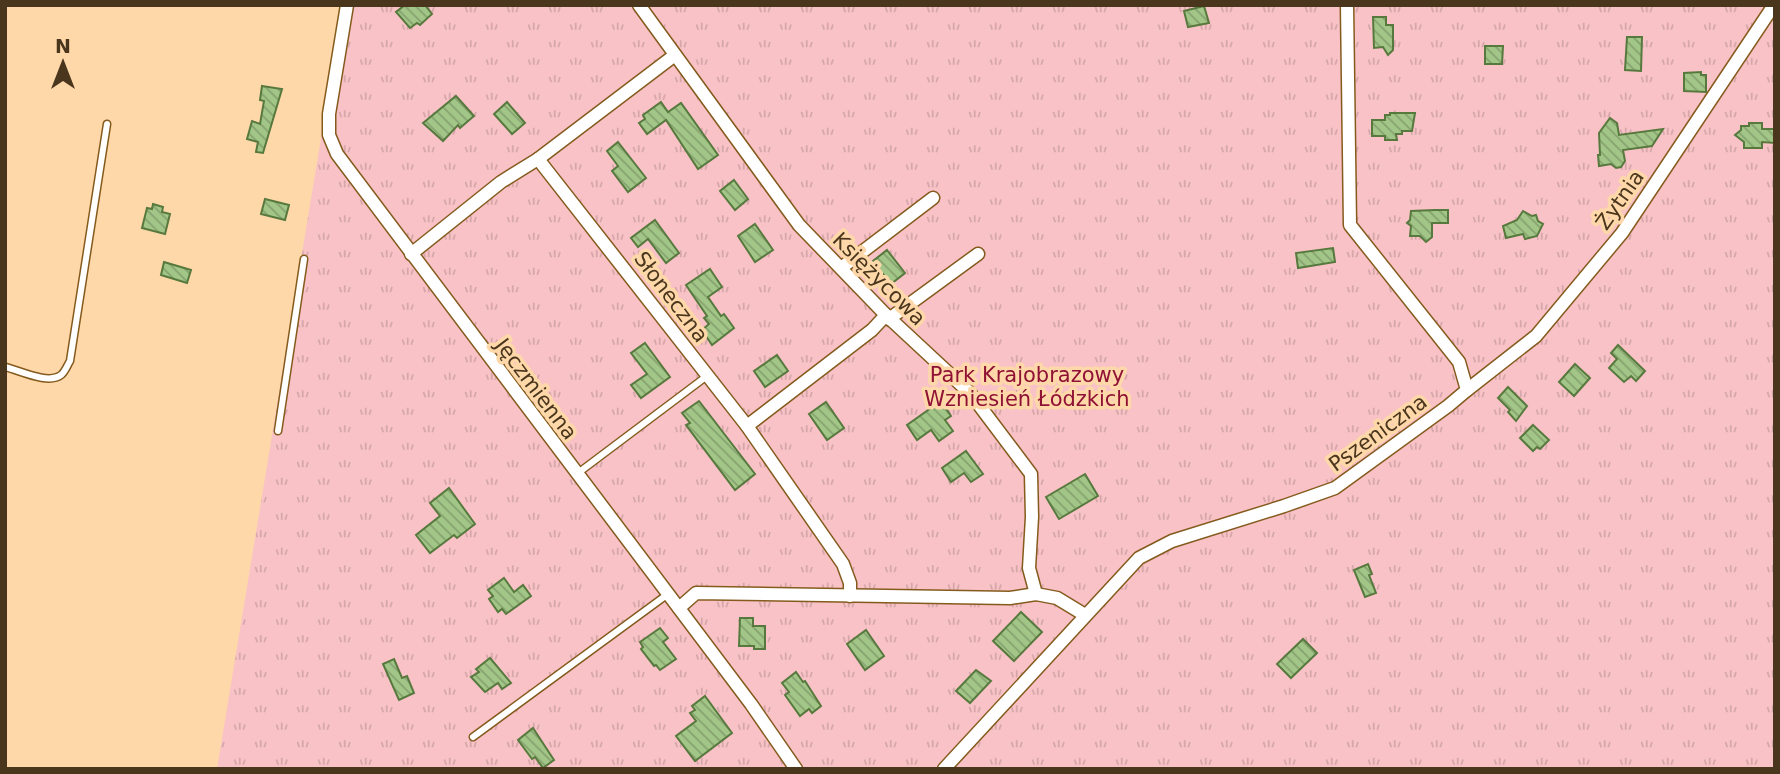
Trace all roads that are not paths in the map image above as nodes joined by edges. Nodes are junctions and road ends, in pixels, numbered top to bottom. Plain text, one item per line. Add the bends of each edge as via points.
1 (347, 5) edge
2 (639, 5) edge
3 (1347, 5) edge
4 (1774, 5) edge
5 (675, 55) junction
6 (107, 124) dead end
7 (538, 159) junction
8 (933, 198) dead end
9 (411, 254) junction
10 (978, 254) dead end
11 (304, 259) dead end
12 (841, 268) junction
13 (887, 317) junction
14 (5, 366) edge
15 (707, 376) junction
16 (1467, 390) junction
17 (747, 426) junction
18 (278, 431) dead end
19 (576, 474) junction
20 (668, 594) junction
21 (1036, 594) junction
22 (850, 596) junction
23 (678, 608) junction
24 (1085, 615) junction
25 (473, 737) dead end
26 (796, 769) edge
27 (944, 769) edge

1 - 9 street, Jęczmienna via 329,135 337,153
2 - 5 street, Księżycowa
3 - 16 street via 1350,225 1459,362
4 - 16 street, Żytnia via 1622,233 1536,336
5 - 7 street
5 - 12 street, Księżycowa via 799,225
6 - 14 lane via 70,361 57,378
7 - 9 street via 500,182
7 - 15 street, Słoneczna
8 - 12 street
9 - 19 street, Jęczmienna
10 - 13 street
11 - 18 lane
12 - 13 street, Księżycowa
13 - 17 street
13 - 21 street, Księżycowa via 970,393 1031,474 1029,568
15 - 17 street, Słoneczna
15 - 19 lane
16 - 24 street, Pszeniczna via 1335,488 1172,541 1139,558
17 - 22 street, Słoneczna via 843,564
19 - 20 street, Jęczmienna
20 - 23 street, Jęczmienna
20 - 25 lane
21 - 22 street via 1010,598
21 - 24 street via 1057,598
22 - 23 street via 696,593
23 - 26 street, Jęczmienna
24 - 27 street, Pszeniczna

